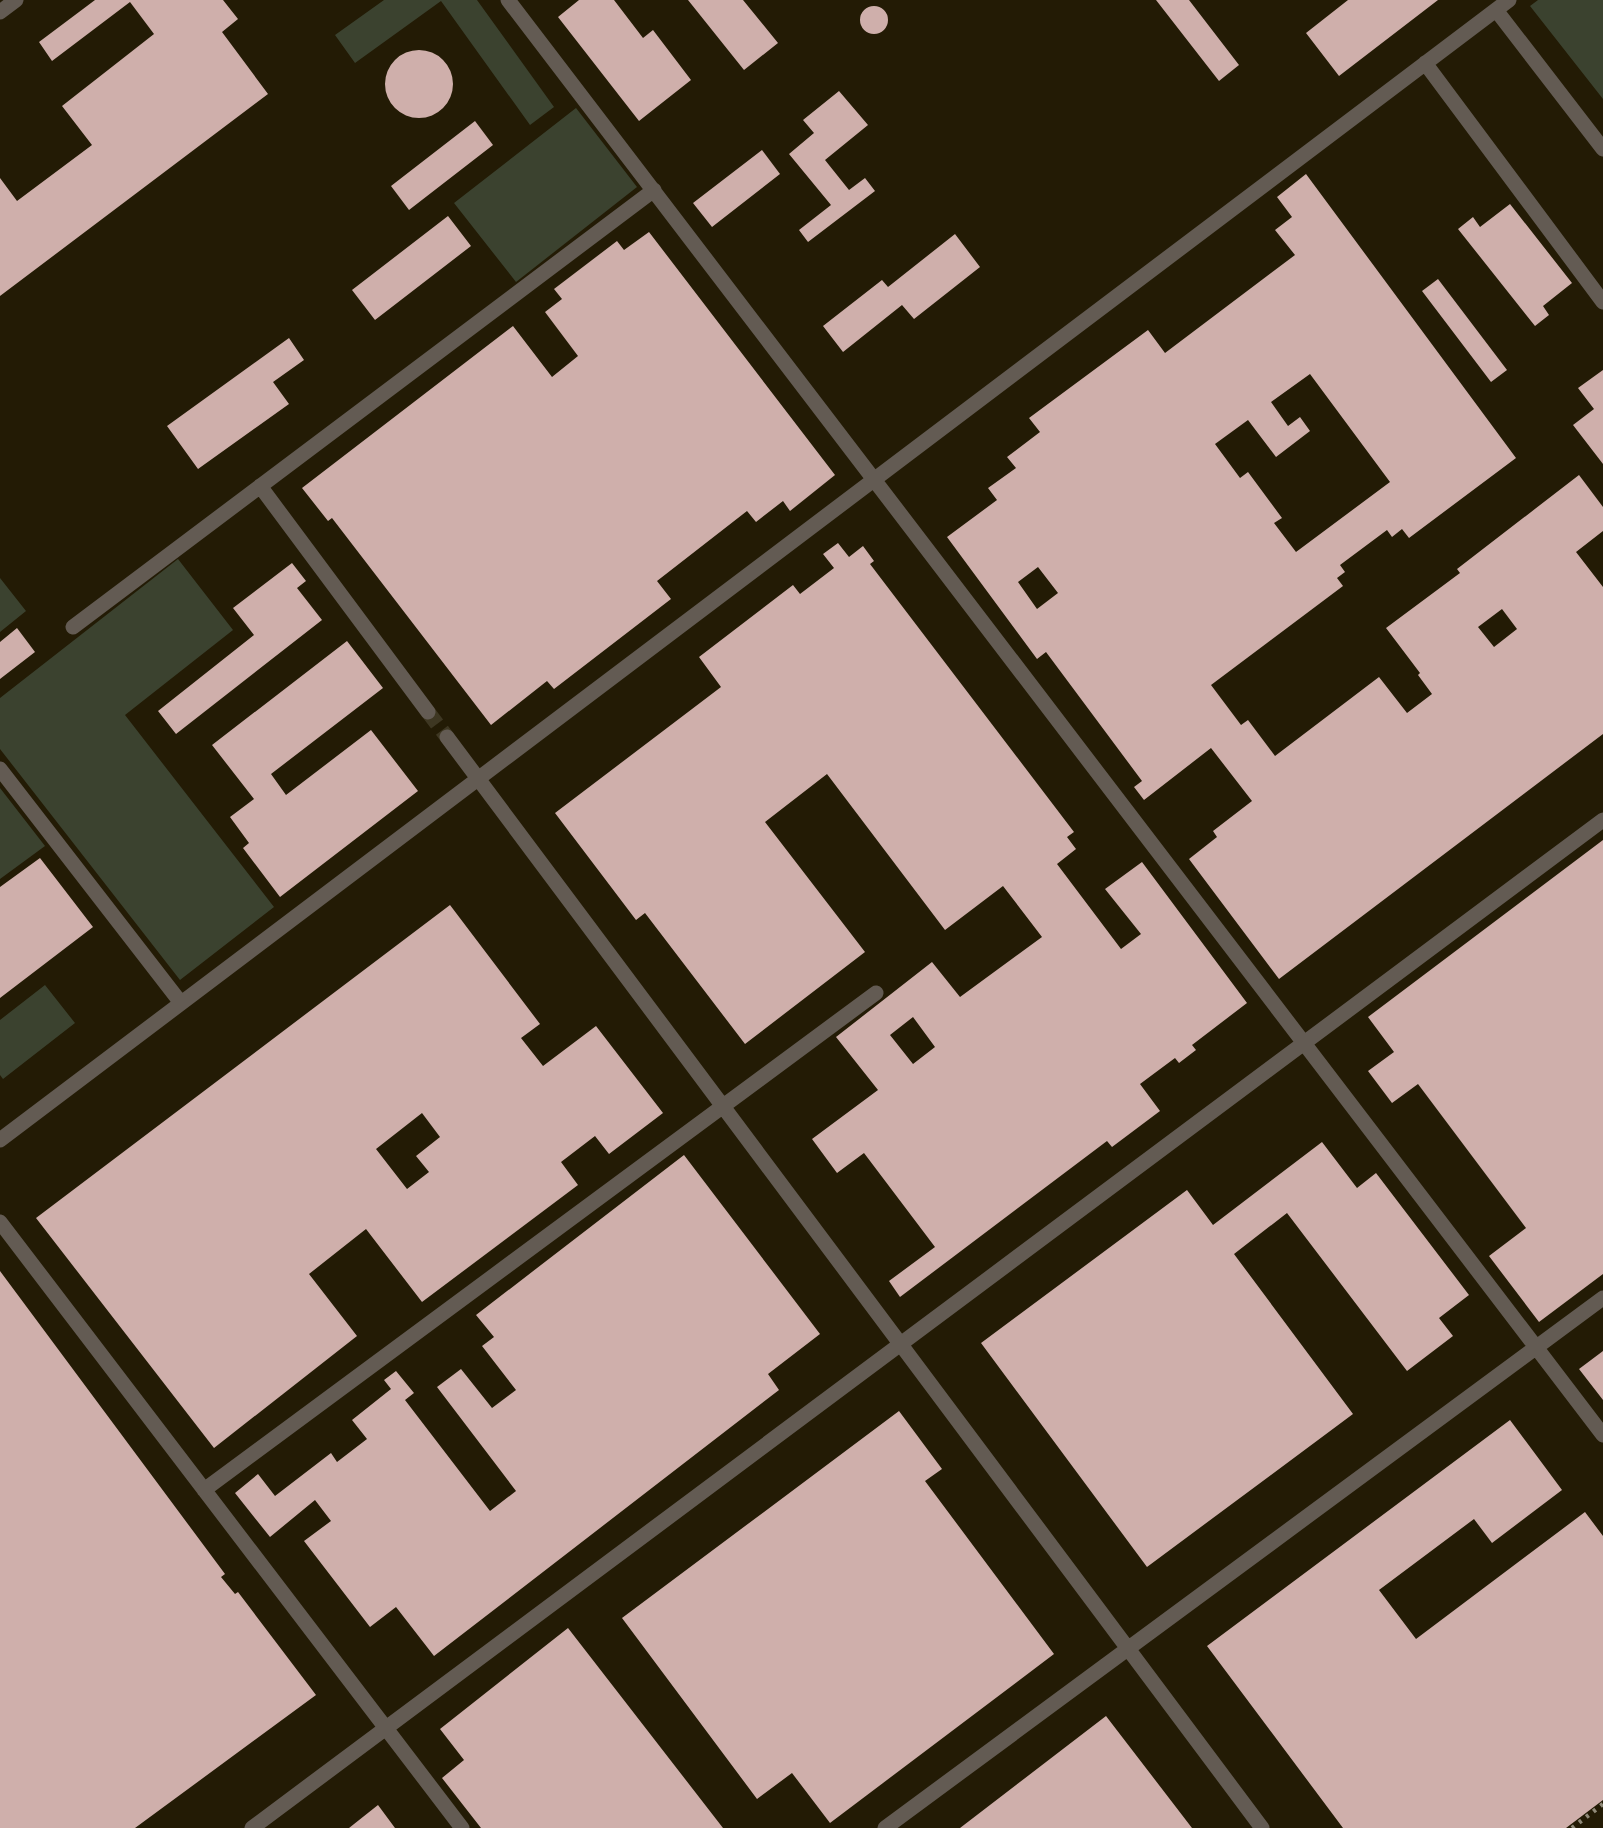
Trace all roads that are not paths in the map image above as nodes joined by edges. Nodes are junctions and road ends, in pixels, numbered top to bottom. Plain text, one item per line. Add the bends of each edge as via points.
1 (16, 0) edge
2 (508, 0) edge
3 (1509, 0) edge
4 (1496, 10) junction
5 (0, 12) edge
6 (1425, 63) junction
7 (1603, 149) edge
8 (654, 190) junction
9 (1603, 302) edge
10 (874, 479) junction
11 (260, 486) junction
12 (73, 627) dead end
13 (428, 712) tunnel mouth
14 (447, 737) tunnel mouth
15 (0, 769) edge
16 (478, 778) junction
17 (1603, 820) edge
18 (876, 993) dead end
19 (181, 1003) junction
20 (1304, 1043) junction
21 (723, 1106) junction
22 (0, 1140) edge
23 (0, 1222) edge
24 (1603, 1298) edge
25 (901, 1344) junction
26 (1536, 1347) junction
27 (1603, 1435) edge
28 (204, 1490) junction
29 (1128, 1648) junction
30 (386, 1728) junction
31 (252, 1828) edge
32 (462, 1828) edge
33 (885, 1828) edge
34 (1262, 1828) edge

1 - 5 lane
2 - 8 lane
3 - 4 lane
4 - 6 lane
4 - 7 lane
6 - 9 lane
6 - 10 lane
8 - 10 lane
8 - 11 lane
10 - 16 lane
10 - 20 lane
11 - 12 lane
11 - 13 lane
14 - 16 lane
15 - 19 lane
16 - 19 lane
16 - 21 lane
17 - 20 lane
18 - 21 lane
19 - 22 lane
20 - 25 lane
20 - 26 lane
21 - 25 lane
21 - 28 lane
23 - 28 lane
24 - 26 lane
25 - 29 lane
25 - 30 lane
26 - 27 lane
26 - 29 lane
28 - 30 lane
29 - 33 lane
29 - 34 lane
30 - 31 lane
30 - 32 lane

